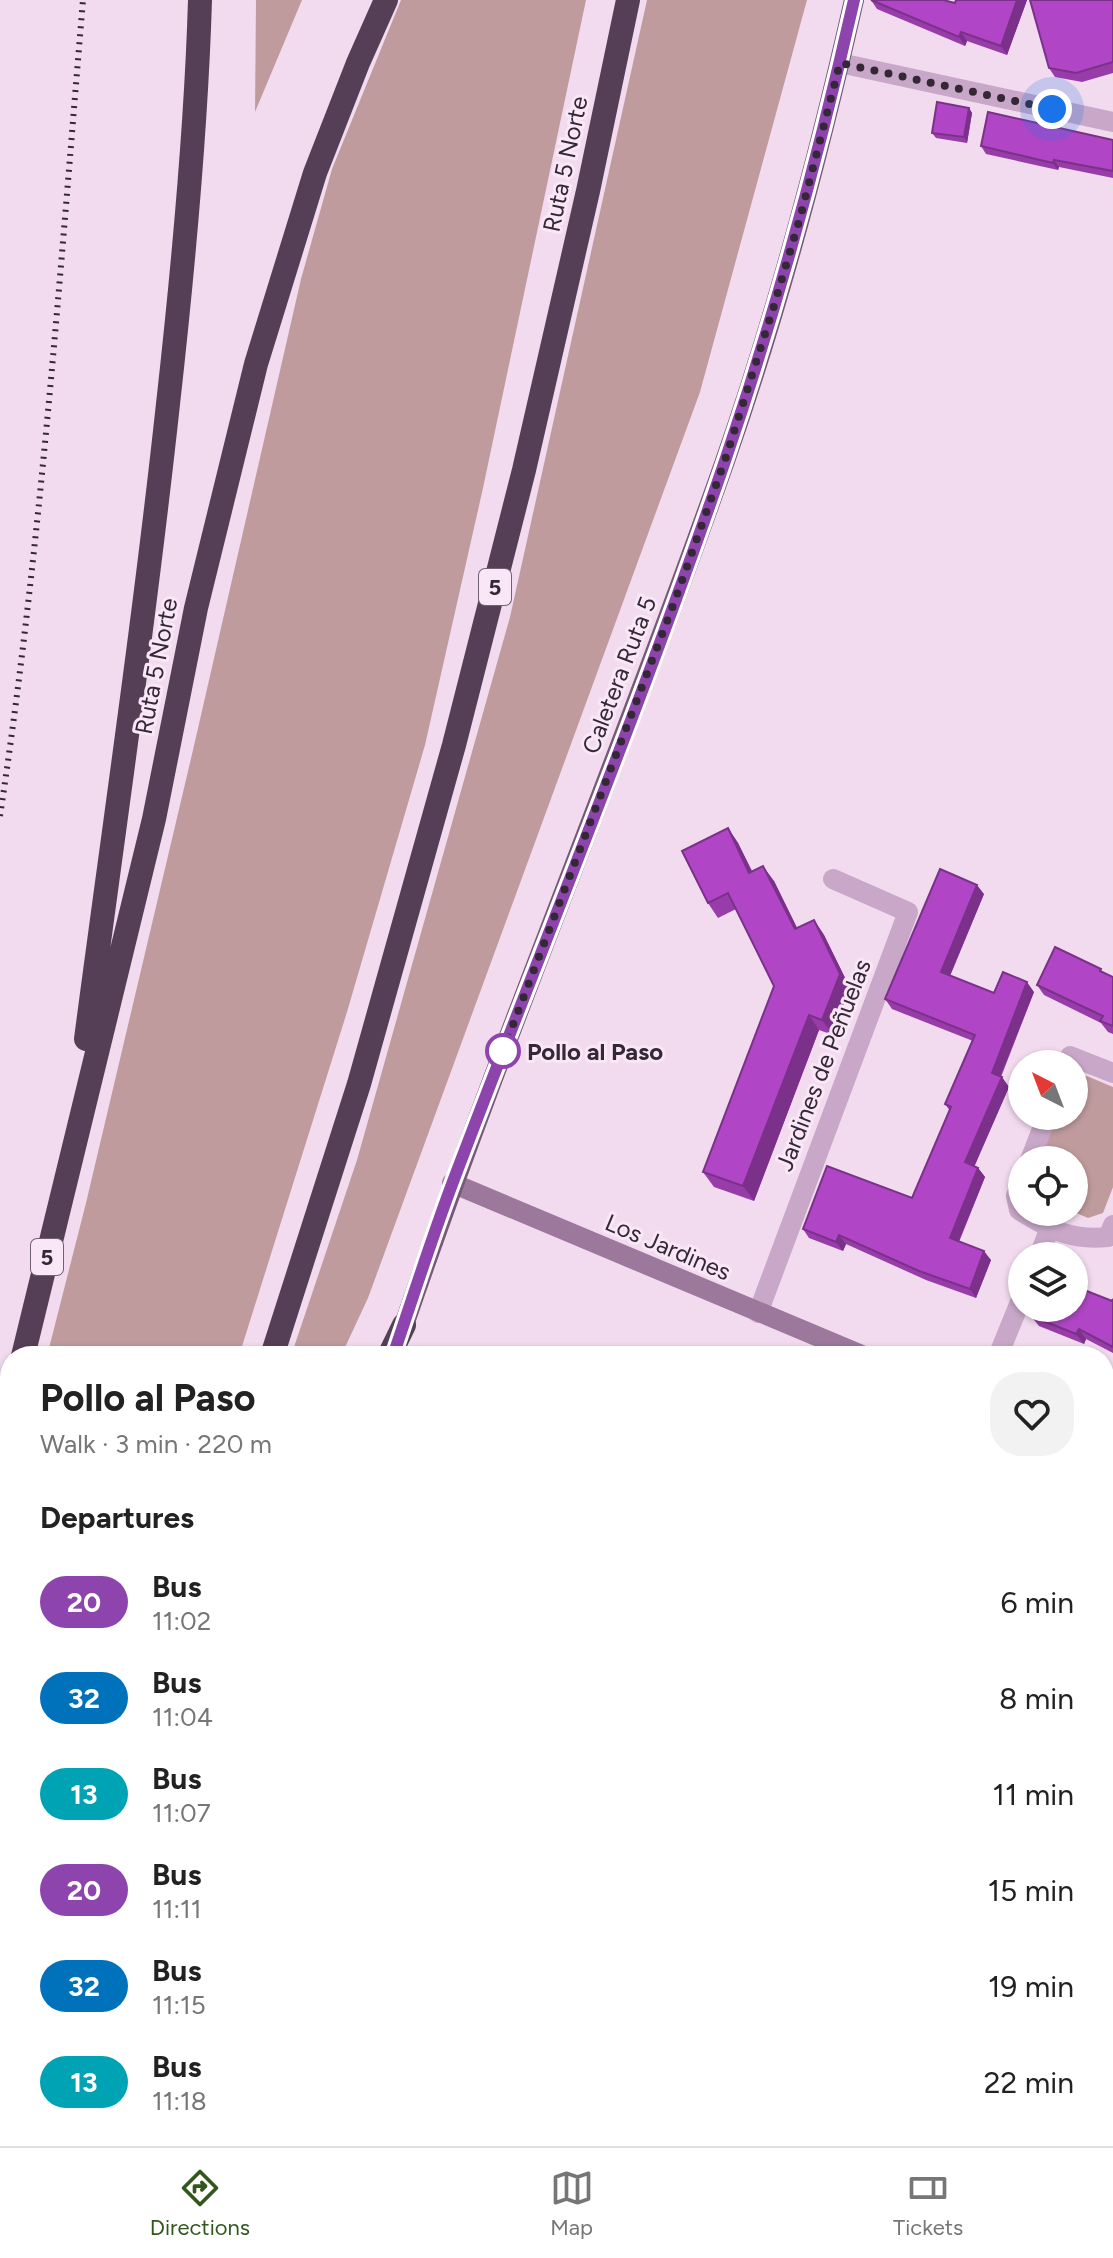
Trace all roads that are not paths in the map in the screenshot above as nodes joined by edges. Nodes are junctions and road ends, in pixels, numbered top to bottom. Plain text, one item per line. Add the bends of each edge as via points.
1 (200, 0) edge
2 (386, 0) edge
3 (628, 0) edge
4 (854, 0) edge
5 (840, 63) junction
6 (1113, 122) edge
7 (833, 879) dead end
8 (1088, 1063) edge
9 (1113, 1073) edge
10 (70, 1157) junction
11 (452, 1183) junction
12 (1113, 1225) edge
13 (1043, 1226) edge
14 (1049, 1230) junction
15 (1044, 1242) edge
16 (758, 1313) junction
17 (1012, 1322) edge
18 (404, 1325) joint
19 (25, 1346) edge
20 (275, 1346) edge
21 (395, 1346) edge
22 (839, 1346) edge
23 (1002, 1346) edge

1 - 10 highway via 186,220 160,476
2 - 10 highway, Ruta 5 Norte / 5 via 315,173 256,364 196,608 154,819
3 - 20 highway, Ruta 5 Norte / 5 via 524,470 454,745 359,1084
4 - 5 main road, Caletera Ruta 5
5 - 6 street
5 - 11 main road, Caletera Ruta 5 via 804,202 726,457
7 - 16 street, Jardines de Peñuelas via 908,912
8 - 9 street
10 - 19 highway, Ruta 5 Norte / 5
11 - 16 main road, Los Jardines
11 - 18 main road, Caletera Ruta 5
12 - 14 street via 1108,1237 1090,1239
13 - 14 street
14 - 15 street
16 - 22 main road, Los Jardines
17 - 23 street
18 - 21 highway

